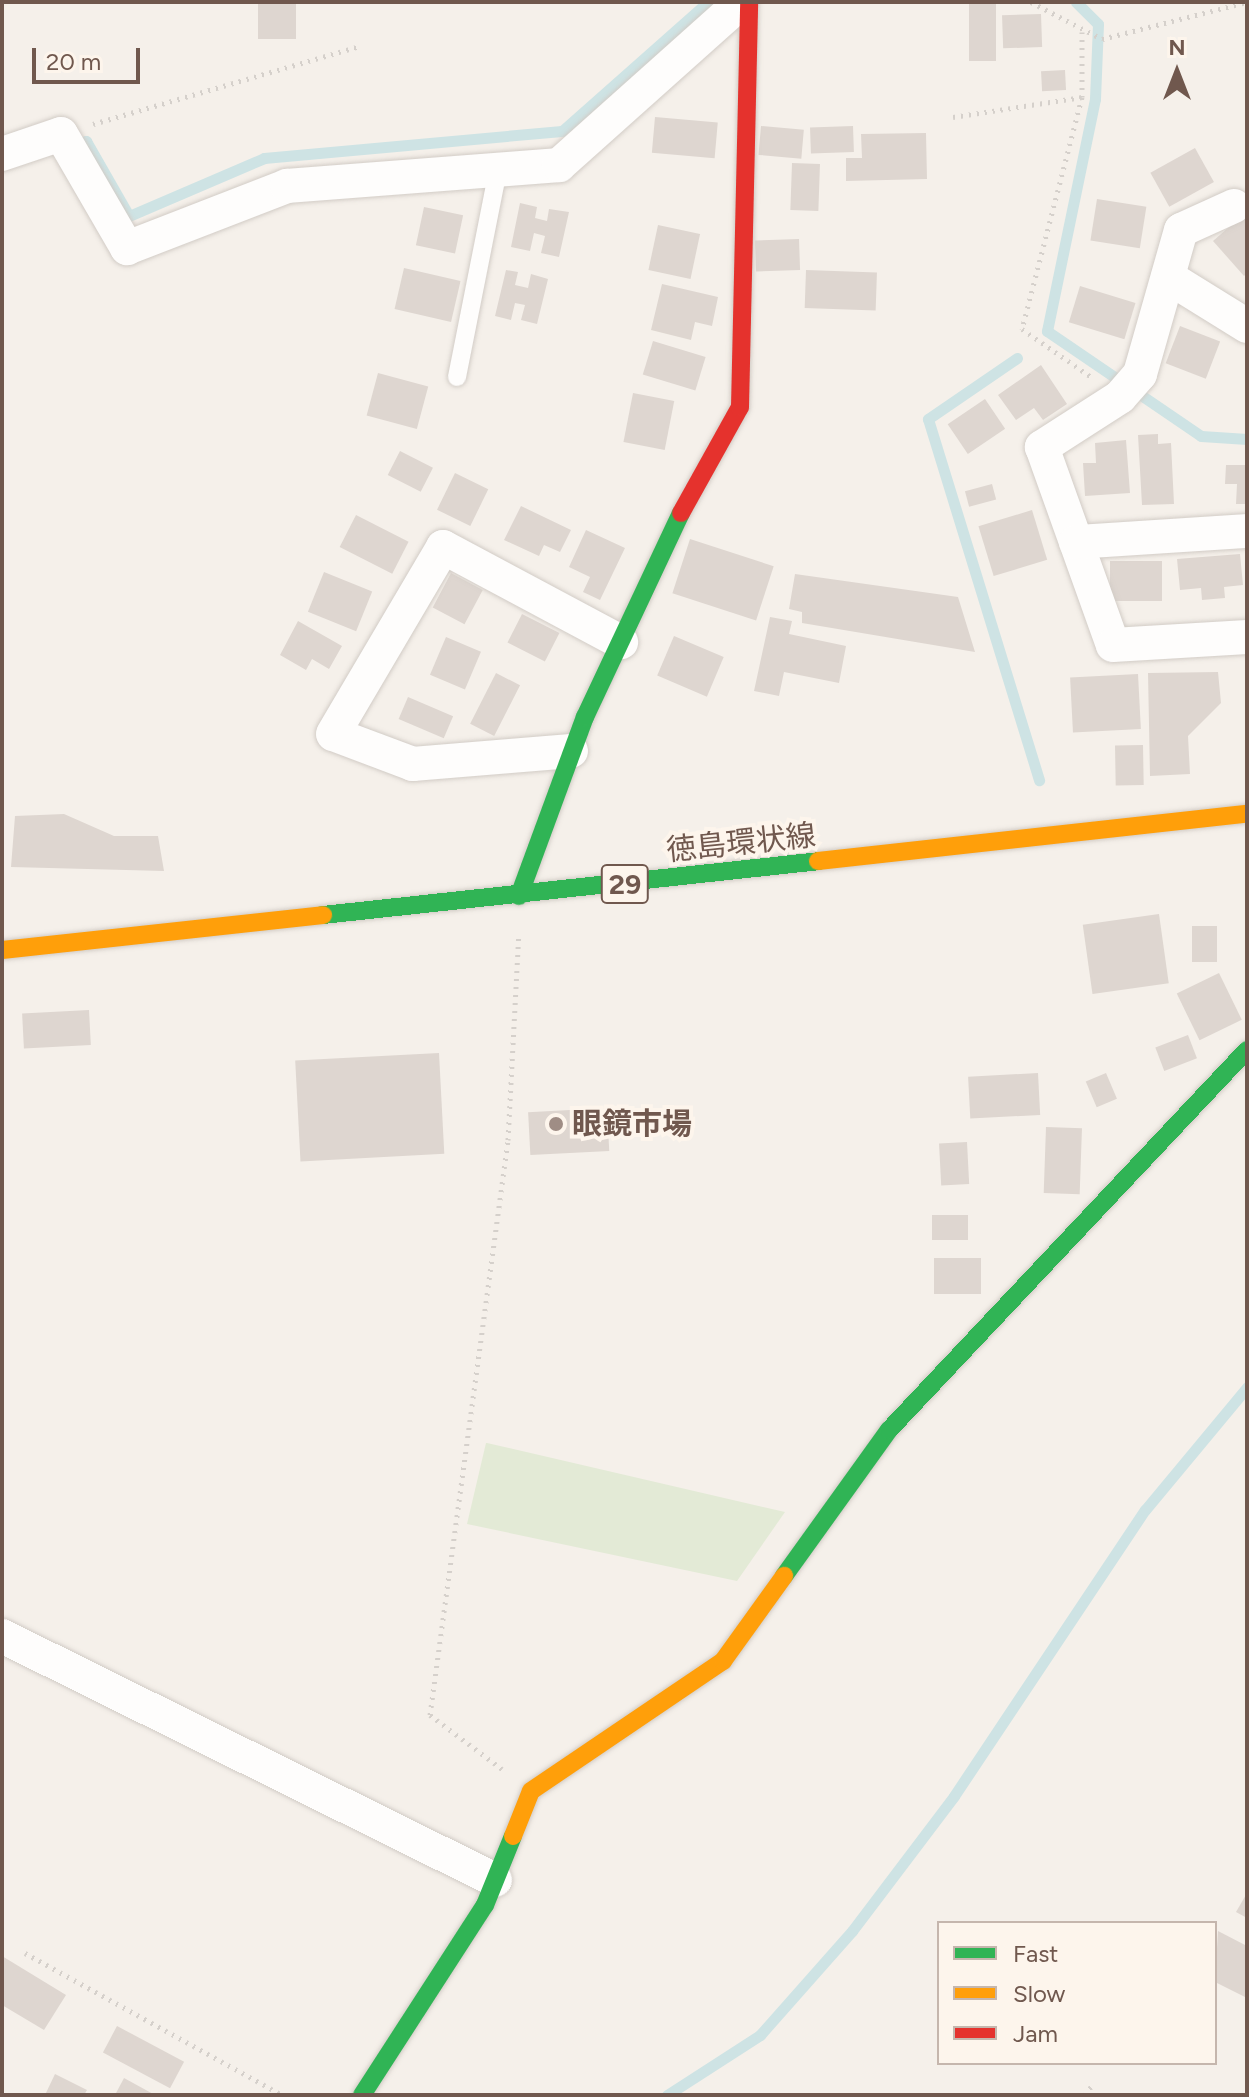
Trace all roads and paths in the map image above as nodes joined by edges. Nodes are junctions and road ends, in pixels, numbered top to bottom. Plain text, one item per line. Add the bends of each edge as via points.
1 (741, 2) edge
2 (749, 2) edge
3 (1031, 2) edge
4 (1247, 2) edge
5 (1082, 32) junction
6 (357, 47) dead end
7 (1082, 97) junction
8 (953, 117) dead end
9 (61, 134) junction
10 (2, 154) edge
11 (498, 170) junction
12 (1234, 206) dead end
13 (1168, 277) junction
14 (1247, 326) edge
15 (457, 377) dead end
16 (1130, 386) junction
17 (1247, 531) edge
18 (1076, 542) junction
19 (1247, 637) edge
20 (621, 642) junction
21 (571, 751) junction
22 (1247, 814) edge
23 (519, 896) junction
24 (2, 950) edge
25 (1247, 1050) edge
26 (2, 1636) edge
27 (531, 1791) junction
28 (495, 1880) junction
29 (25, 1953) dead end
30 (1093, 2084) dead end
31 (367, 2094) edge
32 (282, 2095) edge
33 (1085, 2095) edge

1 - 11 street via 559,165
2 - 20 street via 740,407
3 - 5 path
4 - 5 path via 1102,39
5 - 7 path
6 - 9 path
7 - 8 path
7 - 16 path via 1022,329
9 - 10 street
9 - 11 street via 127,248 287,186
11 - 15 lane
12 - 13 street via 1181,230
13 - 14 street
13 - 16 street
16 - 18 street via 1042,447
17 - 18 street
18 - 19 street via 1113,645
20 - 21 street
20 - 21 street via 443,547 333,734 413,764
21 - 23 street
22 - 23 street, 徳島環状線 / 29
23 - 24 street, 徳島環状線 / 29
23 - 27 path via 508,1140 430,1715
25 - 27 street via 889,1430 723,1661
26 - 28 street
27 - 28 street
28 - 31 street via 422,2011
29 - 32 path
30 - 33 path

